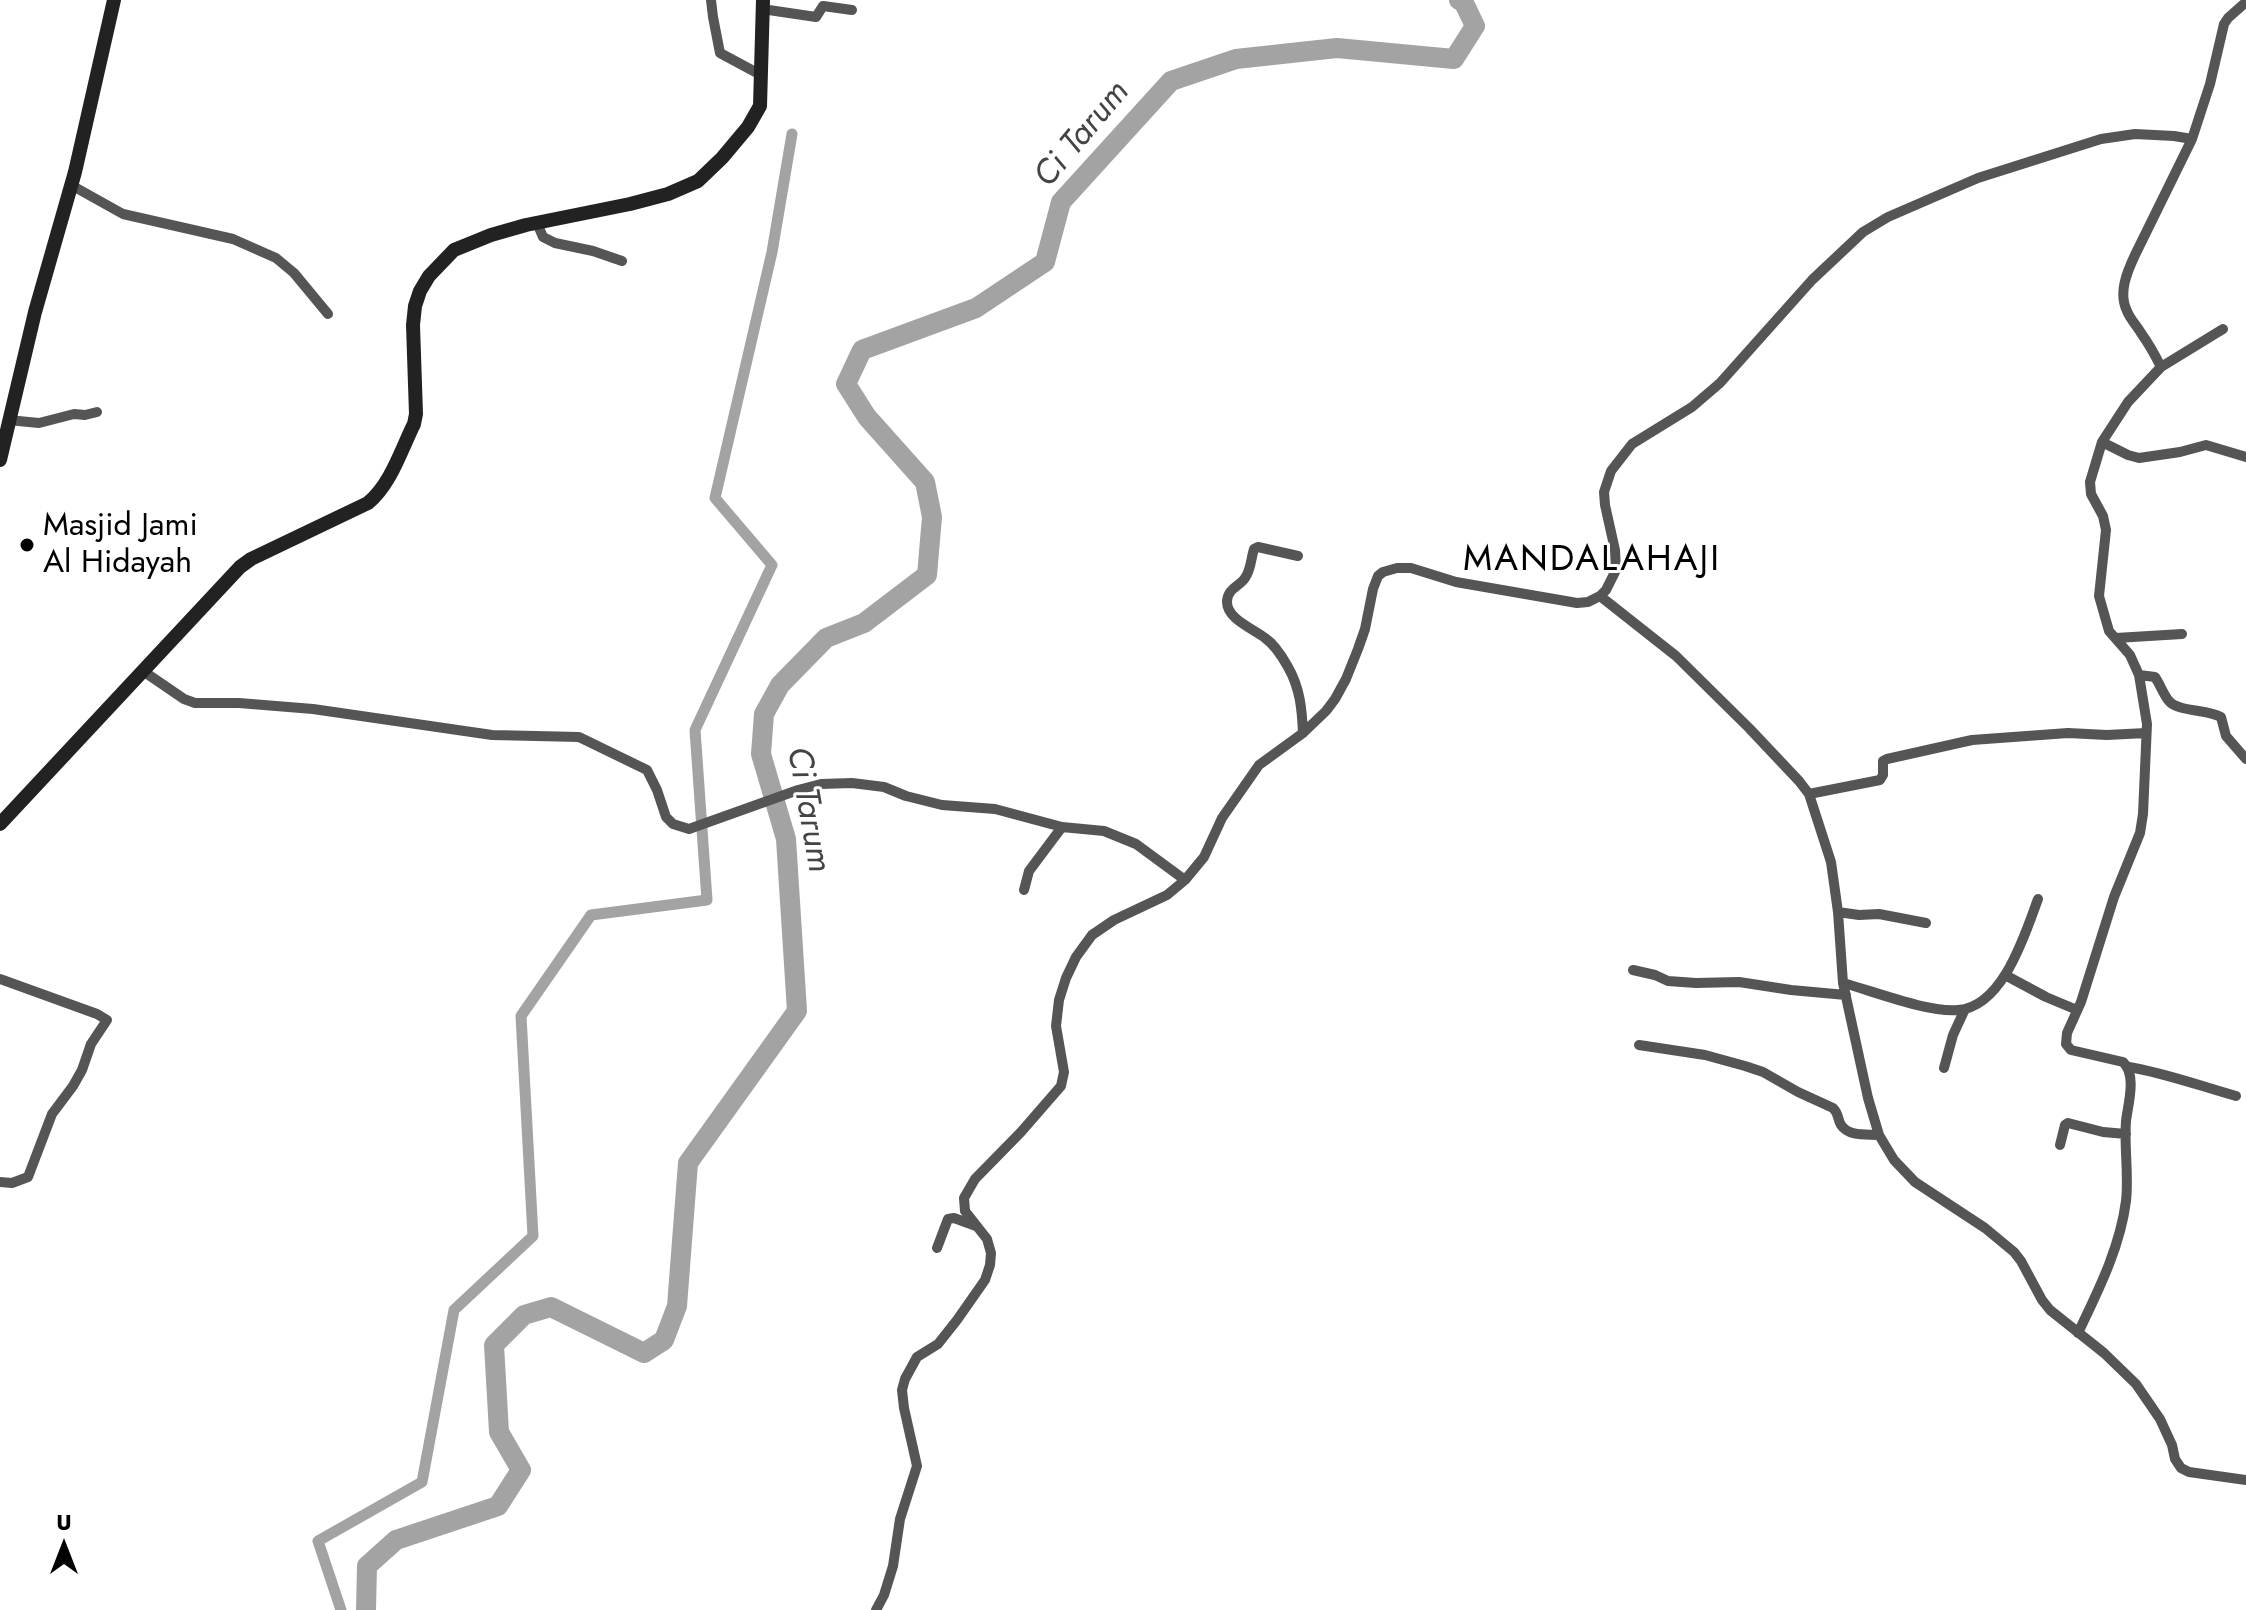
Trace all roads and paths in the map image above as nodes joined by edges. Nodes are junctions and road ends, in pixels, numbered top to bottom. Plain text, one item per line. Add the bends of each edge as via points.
1 (114, 0) edge
2 (711, 0) edge
3 (2246, 2) edge
4 (762, 4) edge
5 (852, 10) dead end
6 (761, 75) junction
7 (2192, 139) junction
8 (71, 185) junction
9 (537, 223) junction
10 (622, 261) dead end
11 (328, 314) dead end
12 (2223, 329) dead end
13 (2161, 367) junction
14 (97, 412) dead end
15 (8, 420) junction
16 (2, 434) edge
17 (2102, 442) junction
18 (2246, 457) edge
19 (0, 460) edge
20 (1298, 556) dead end
21 (1600, 596) junction
22 (2182, 634) dead end
23 (2116, 638) junction
24 (143, 671) junction
25 (2139, 675) junction
26 (1303, 733) junction
27 (2146, 733) junction
28 (2246, 759) edge
29 (1809, 794) junction
30 (0, 824) edge
31 (1062, 827) junction
32 (1185, 880) junction
33 (1024, 890) dead end
34 (2038, 899) dead end
35 (1838, 912) junction
36 (1926, 923) dead end
37 (1633, 970) dead end
38 (2005, 975) junction
39 (0, 979) edge
40 (1843, 983) junction
41 (1846, 995) junction
42 (1965, 1009) junction
43 (2077, 1010) junction
44 (1639, 1045) dead end
45 (2129, 1067) junction
46 (1944, 1068) dead end
47 (2236, 1096) dead end
48 (2126, 1134) junction
49 (1879, 1135) junction
50 (2060, 1145) dead end
51 (0, 1182) edge
52 (976, 1226) junction
53 (937, 1248) dead end
54 (2078, 1333) junction
55 (2246, 1480) edge
56 (876, 1610) edge

1 - 8 main road
2 - 6 street via 720,53
3 - 7 street via 2222,31
4 - 5 street via 816,17 823,6
4 - 6 main road
6 - 9 main road via 755,118 698,181 616,208
7 - 13 street via 2135,255 2124,289 2128,314
7 - 21 street via 2135,134 2101,139 1978,178 1863,232 1812,280 1720,383 1632,444 1611,471 1604,492 1616,570
8 - 11 street via 123,214 233,239 276,258
8 - 15 main road
9 - 10 street via 543,237 555,243
9 - 24 main road via 454,250 420,291 413,325 414,424 376,497 240,567
12 - 13 street
13 - 17 street via 2128,402
14 - 15 street via 39,423
15 - 16 main road
16 - 19 main road
17 - 18 street via 2139,458 2206,445
17 - 23 street via 2090,489 2105,522 2099,596
20 - 26 street via 1254,549 1246,578 1232,589 1227,603 1233,615 1267,639 1288,668 1299,692
21 - 26 street via 1577,603 1456,582 1411,568 1383,572 1375,582 1346,679 1326,711
21 - 29 street via 1676,656
22 - 23 street
23 - 25 street
24 - 30 main road
24 - 31 street via 195,703 313,709 492,735 579,737 647,770 666,817 680,828 834,783 884,787 942,805 995,809
25 - 27 street
25 - 28 street via 2155,677 2173,705 2221,717 2226,736
26 - 32 street via 1259,765
27 - 29 street via 1972,740 1887,759 1880,780
27 - 43 street via 2140,833
29 - 35 street via 1831,862
31 - 32 street via 1104,831 1136,844
31 - 33 street via 1029,871
32 - 52 street via 1092,935 1076,957 1059,1000 1061,1086 975,1179 964,1198 965,1211
34 - 38 street
35 - 36 street
35 - 40 street
37 - 41 street via 1668,981 1739,982
38 - 42 street via 1988,996
38 - 43 street
39 - 51 street via 107,1020 52,1114 28,1177
40 - 41 street
40 - 42 street via 1930,1008
41 - 49 street
42 - 46 street
43 - 45 street via 2067,1033 2068,1047
44 - 49 street via 1705,1055 1763,1072 1837,1110 1845,1129
45 - 47 street
45 - 48 street
48 - 50 street via 2068,1123
48 - 54 street via 2124,1212 2106,1274
49 - 54 street via 1915,1182 2005,1242 2050,1310
52 - 53 street via 948,1219
52 - 56 street via 991,1253 985,1280 938,1344 917,1357 902,1390 917,1466 900,1519 893,1566
54 - 55 street via 2149,1401 2181,1468

